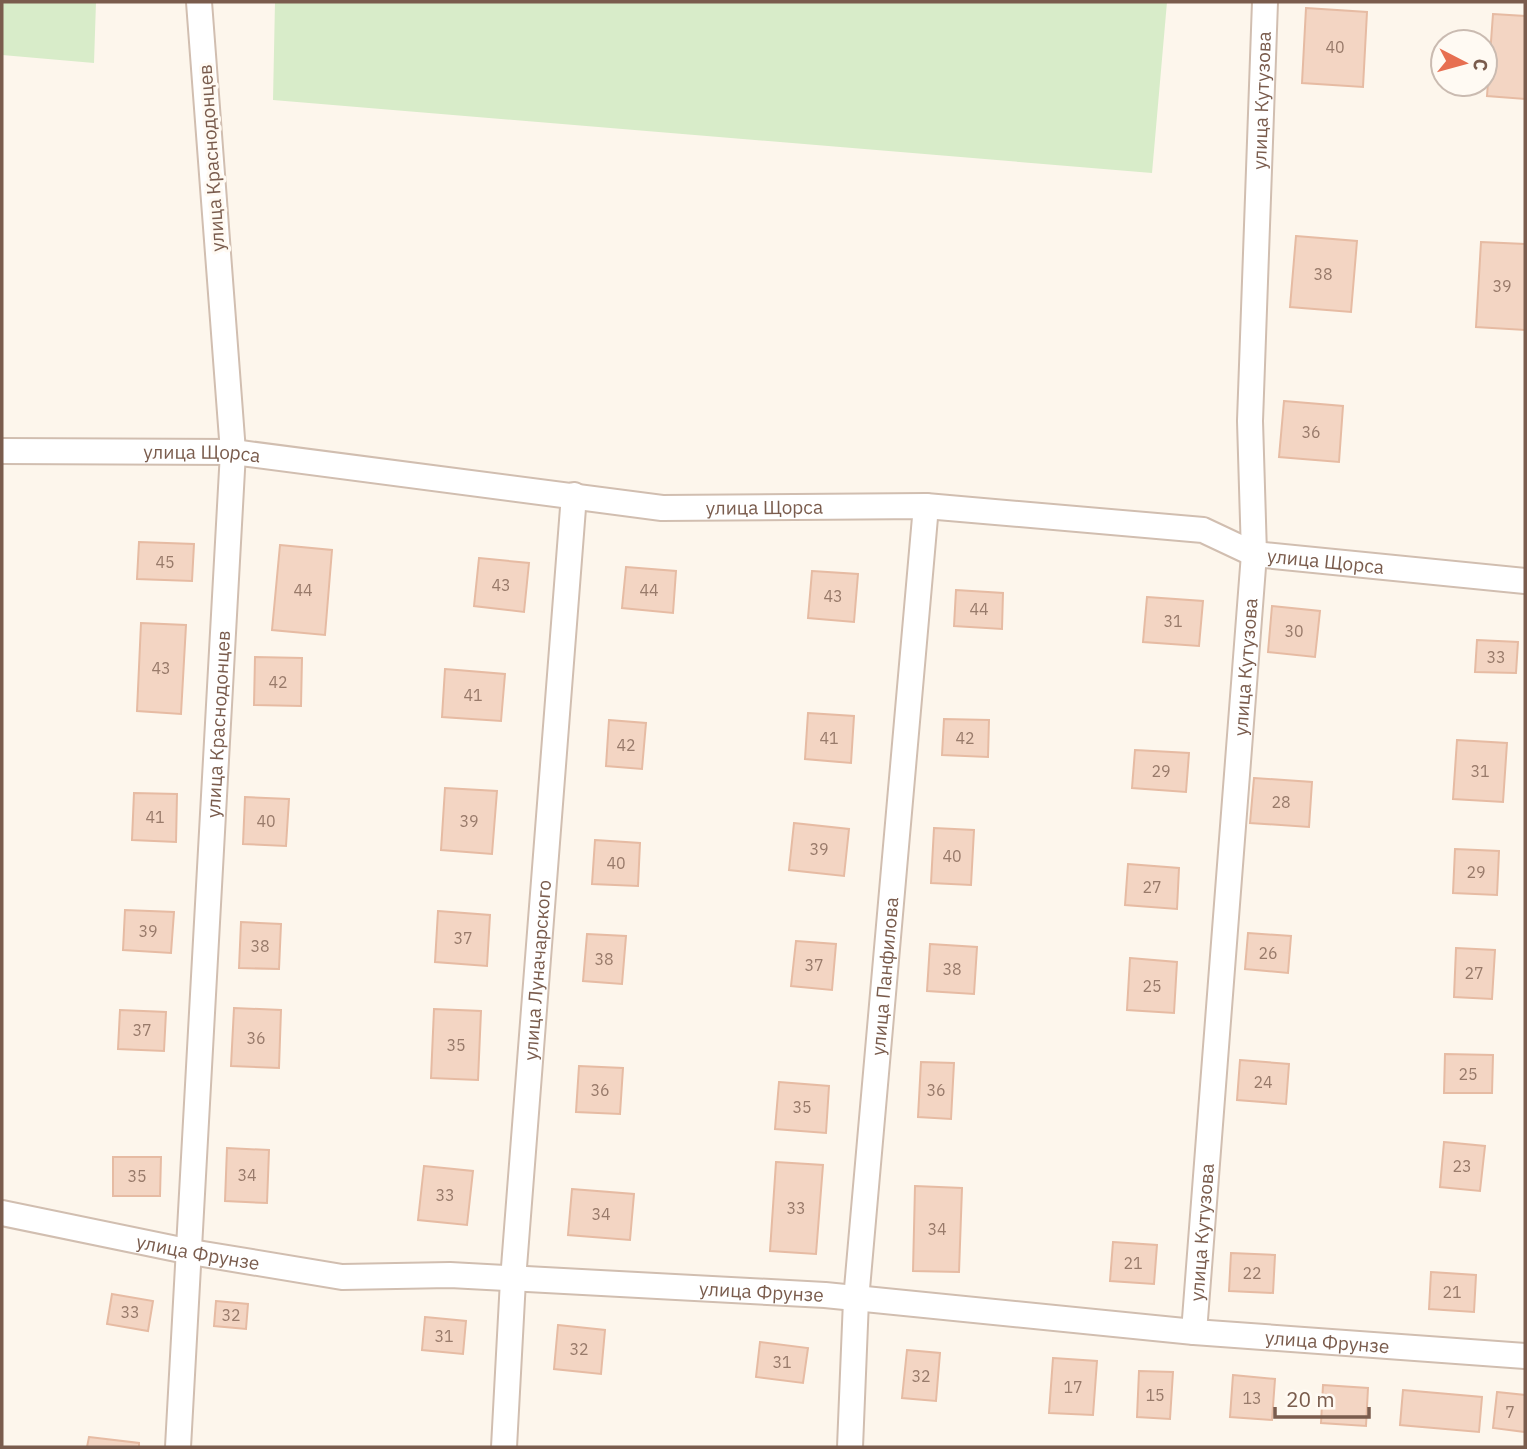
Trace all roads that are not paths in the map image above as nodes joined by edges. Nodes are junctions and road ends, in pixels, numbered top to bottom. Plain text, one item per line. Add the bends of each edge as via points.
1 (199, 2) edge
2 (1265, 2) edge
3 (2, 451) edge
4 (233, 452) junction
5 (574, 495) junction
6 (926, 506) junction
7 (1254, 554) junction
8 (1525, 581) edge
9 (2, 1213) edge
10 (191, 1252) junction
11 (513, 1280) junction
12 (856, 1300) junction
13 (1194, 1332) junction
14 (1525, 1356) edge
15 (178, 1447) edge
16 (504, 1447) edge
17 (850, 1447) edge

1 - 4 street, улица Краснодонцев
2 - 7 street, улица Кутузова via 1250,421
3 - 4 street, улица Щорса
4 - 5 street, улица Щорса
4 - 10 street, улица Краснодонцев
5 - 6 street, улица Щорса via 662,508
5 - 11 street, улица Луначарского
6 - 7 street, улица Щорса via 1203,530
6 - 12 street, улица Панфилова
7 - 8 street, улица Щорса
7 - 13 street, улица Кутузова
9 - 10 street, улица Фрунзе
10 - 11 street, улица Фрунзе via 342,1277
10 - 15 street, улица Краснодонцев
11 - 12 street, улица Фрунзе
11 - 16 street, улица Луначарского
12 - 13 street, улица Фрунзе
12 - 17 street, улица Панфилова
13 - 14 street, улица Фрунзе

